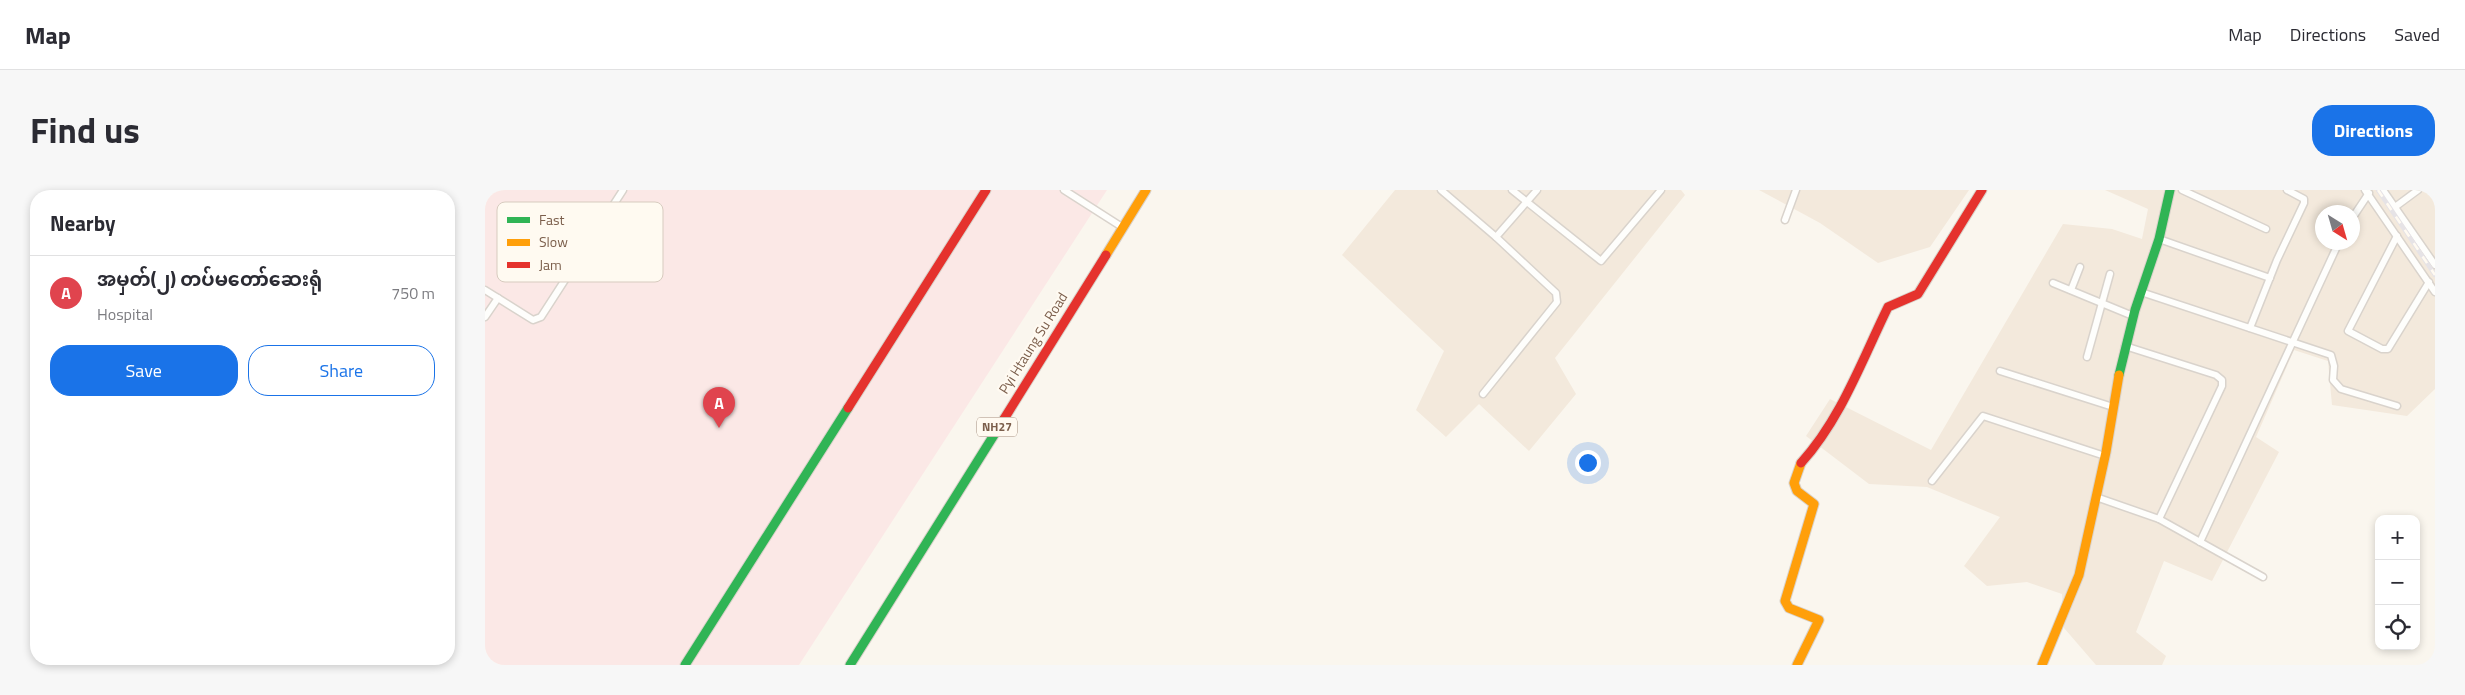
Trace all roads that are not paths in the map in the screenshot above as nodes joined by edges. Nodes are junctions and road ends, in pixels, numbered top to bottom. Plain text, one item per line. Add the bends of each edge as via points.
1 (623, 190) edge
2 (986, 190) edge
3 (1064, 190) edge
4 (1145, 190) edge
5 (1441, 190) edge
6 (1512, 190) edge
7 (1537, 190) edge
8 (1661, 190) edge
9 (1797, 190) edge
10 (1982, 190) edge
11 (2170, 190) edge
12 (2182, 190) edge
13 (2287, 190) edge
14 (2383, 190) edge
15 (2419, 190) edge
16 (2367, 192) edge
17 (615, 202) edge
18 (1527, 202) junction
19 (2360, 205) edge
20 (2395, 207) junction
21 (1785, 220) dead end
22 (1122, 227) junction
23 (2266, 229) dead end
24 (2397, 236) junction
25 (1496, 237) junction
26 (2159, 239) junction
27 (2335, 250) edge
28 (2435, 265) edge
29 (2081, 267) dead end
30 (2110, 274) dead end
31 (2270, 278) junction
32 (564, 282) edge
33 (2429, 282) junction
34 (2053, 283) dead end
35 (485, 290) edge
36 (2071, 290) junction
37 (2141, 292) junction
38 (2435, 292) edge
39 (498, 298) junction
40 (2101, 302) junction
41 (2133, 316) junction
42 (485, 317) edge
43 (2250, 328) junction
44 (2292, 342) junction
45 (2125, 346) junction
46 (2087, 356) dead end
47 (2000, 371) dead end
48 (1483, 394) dead end
49 (2397, 406) dead end
50 (2113, 407) junction
51 (2105, 456) junction
52 (1932, 481) dead end
53 (2096, 497) junction
54 (2159, 519) junction
55 (2200, 542) junction
56 (2263, 577) dead end
57 (685, 665) edge
58 (850, 665) edge
59 (1797, 665) edge
60 (2042, 665) edge

1 - 17 street
2 - 57 main road
3 - 22 street
4 - 22 main road, Pyi Htaung Su Road / NH27
5 - 25 street
6 - 18 street
7 - 18 street
8 - 18 street via 1601,261
9 - 21 street
10 - 59 main road via 1918,294 1888,307 1836,414 1820,442 1799,466 1794,483 1797,491 1814,504 1785,601 1789,608 1819,620
11 - 26 main road
12 - 23 street
13 - 31 street via 2304,199 2305,203
14 - 20 street
15 - 20 street
16 - 19 street
16 - 24 street
18 - 25 street
20 - 28 street
22 - 58 main road, Pyi Htaung Su Road / NH27
24 - 33 street
24 - 33 street via 2348,331 2388,350
25 - 48 street via 1556,293 1557,302
26 - 31 street
26 - 37 main road
27 - 44 street
29 - 36 street
30 - 40 street
31 - 43 street
32 - 39 street via 541,317 533,320
33 - 38 street
34 - 36 street
35 - 39 street
36 - 40 street
37 - 41 main road
37 - 43 street
39 - 42 street
40 - 41 street
40 - 46 street
41 - 45 main road
43 - 44 street
44 - 49 street via 2331,355 2333,380 2341,389
44 - 55 street
45 - 50 main road
45 - 54 street via 2222,380
47 - 50 street
50 - 51 main road
51 - 52 street via 1983,416
51 - 53 main road
53 - 54 street
53 - 60 main road via 2077,585
54 - 55 street
55 - 56 street

